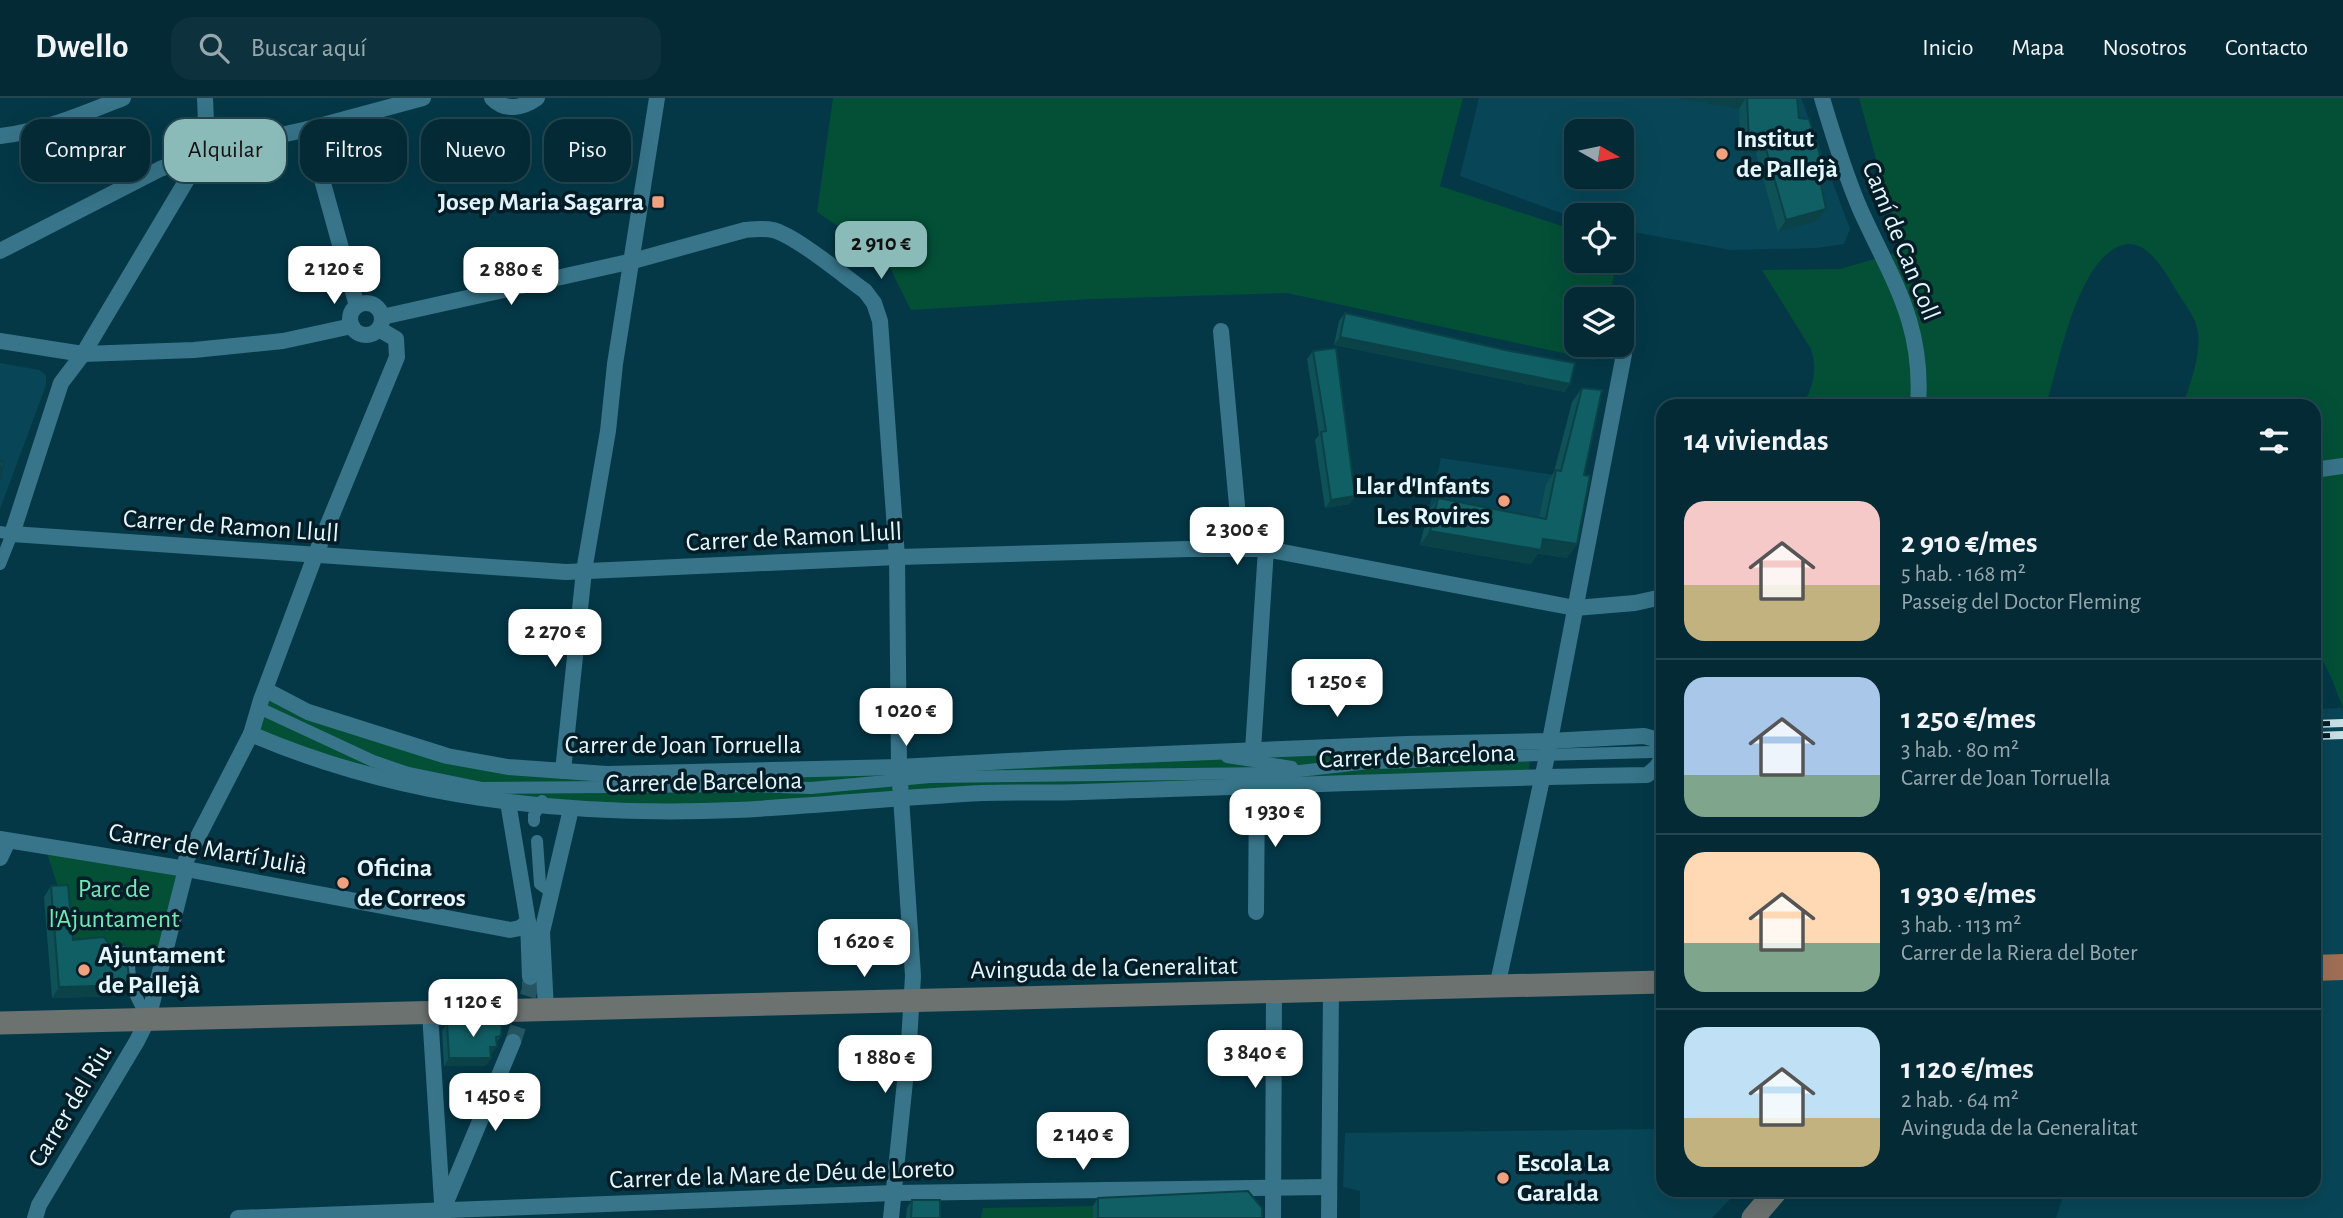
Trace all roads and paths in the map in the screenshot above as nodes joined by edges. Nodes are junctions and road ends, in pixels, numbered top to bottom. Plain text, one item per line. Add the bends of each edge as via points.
1 (123, 98) edge
2 (205, 98) edge
3 (423, 98) edge
4 (492, 98) edge
5 (537, 98) edge
6 (657, 98) edge
7 (1822, 98) edge
8 (207, 119) edge
9 (345, 119) edge
10 (0, 136) edge
11 (164, 167) edge
12 (186, 182) edge
13 (323, 182) edge
14 (0, 251) edge
15 (633, 261) junction
16 (357, 306) junction
17 (380, 323) junction
18 (352, 326) junction
19 (1221, 331) dead end
20 (0, 341) edge
21 (83, 354) junction
22 (1624, 357) edge
23 (1918, 399) edge
24 (2343, 466) edge
25 (2321, 469) edge
26 (6, 533) edge
27 (1241, 549) junction
28 (1266, 549) junction
29 (315, 556) junction
30 (897, 557) junction
31 (0, 564) edge
32 (584, 571) junction
33 (1656, 598) edge
34 (1575, 608) junction
35 (266, 690) junction
36 (259, 708) junction
37 (251, 734) junction
38 (1656, 740) edge
39 (1253, 745) junction
40 (1548, 749) junction
41 (1651, 752) dead end
42 (1227, 757) dead end
43 (1070, 766) junction
44 (1321, 769) junction
45 (1656, 769) edge
46 (563, 771) junction
47 (900, 773) junction
48 (1542, 777) junction
49 (1257, 785) junction
50 (534, 797) junction
51 (902, 798) junction
52 (508, 802) junction
53 (571, 809) junction
54 (4, 840) edge
55 (537, 841) dead end
56 (0, 858) edge
57 (186, 869) junction
58 (551, 892) junction
59 (1256, 912) dead end
60 (528, 922) junction
61 (2343, 967) edge
62 (2321, 968) edge
63 (127, 970) edge
64 (530, 977) tunnel mouth
65 (1656, 982) edge
66 (1497, 987) junction
67 (1331, 991) junction
68 (1274, 992) junction
69 (912, 999) junction
70 (546, 1010) junction
71 (430, 1013) junction
72 (148, 1019) junction
73 (0, 1023) edge
74 (513, 1042) tunnel mouth
75 (438, 1140) junction
76 (469, 1147) junction
77 (1329, 1187) junction
78 (1273, 1188) junction
79 (894, 1193) junction
80 (1771, 1197) edge
81 (443, 1214) edge
82 (35, 1218) edge
83 (238, 1218) edge
84 (891, 1218) edge
85 (1273, 1218) edge
86 (1329, 1218) edge
87 (1753, 1218) edge

1 - 10 street via 73,118
2 - 8 street
3 - 9 street
4 - 5 street via 509,108
6 - 15 street
7 - 23 street, Camí de Can Coll via 1859,207 1911,321
11 - 14 street
12 - 21 street
13 - 16 street
15 - 17 street
15 - 30 street via 760,228 790,238 865,291 880,321
15 - 32 street
16 - 17 street via 377,307
16 - 18 street via 351,313
17 - 18 street via 370,335 359,334
17 - 29 street, Carrer del Riu via 396,340 397,357
18 - 21 street via 283,341
19 - 27 street
20 - 21 street
21 - 26 street via 61,383
22 - 34 street
24 - 25 street
26 - 29 street, Carrer de Ramon Llull
26 - 31 street
27 - 28 street, Carrer de Ramon Llull
27 - 30 street, Carrer de Ramon Llull
28 - 34 street, Carrer de Ramon Llull
28 - 39 street
29 - 32 street, Carrer de Ramon Llull
29 - 35 street, Carrer del Riu
30 - 32 street, Carrer de Ramon Llull
30 - 47 street
32 - 46 street
33 - 34 street
34 - 40 street
35 - 36 street, Carrer del Riu
35 - 46 street, Carrer de Joan Torruella via 308,712 447,756
36 - 37 street, Carrer del Riu
36 - 50 street via 408,773
37 - 52 street, Carrer de Barcelona via 357,773 439,793
37 - 57 street, Carrer del Riu via 186,860
38 - 40 street, Carrer de Barcelona via 1644,736
39 - 40 street, Carrer de Joan Torruella
39 - 43 street, Carrer de Joan Torruella
40 - 41 street
40 - 44 street
40 - 48 street
42 - 44 street
43 - 44 street via 1089,779
43 - 47 street, Carrer de Joan Torruella
43 - 47 street via 930,777
45 - 48 street, Carrer de Barcelona via 1647,775
46 - 47 street, Carrer de Joan Torruella
47 - 50 street via 811,788
47 - 51 street
48 - 49 street, Carrer de Barcelona
48 - 66 street
49 - 51 street, Carrer de Barcelona
49 - 59 street
50 - 52 street, Carrer de Barcelona
50 - 53 street, Carrer de Barcelona
51 - 53 street, Carrer de Barcelona via 734,810
51 - 69 street
52 - 60 street
53 - 58 street
54 - 56 street
54 - 57 street, Carrer de Martí Julià
55 - 58 street via 540,884
57 - 60 street, Carrer de Martí Julià via 510,930
57 - 72 street, Carrer del Riu
58 - 70 street via 542,932
60 - 64 street
61 - 62 main road
63 - 72 street
65 - 66 main road, Avinguda de la Generalitat
66 - 67 main road, Avinguda de la Generalitat
67 - 68 main road, Avinguda de la Generalitat
67 - 77 street
68 - 69 main road, Avinguda de la Generalitat
68 - 78 street
69 - 70 main road, Avinguda de la Generalitat
69 - 79 street
70 - 71 main road, Avinguda de la Generalitat
71 - 72 main road, Avinguda de la Generalitat
71 - 75 street
72 - 73 main road, Avinguda de la Generalitat
72 - 82 street, Carrer del Riu
74 - 76 street
75 - 76 street via 457,1150
75 - 81 street
76 - 81 street
77 - 78 street, Carrer de la Mare de Déu de Loreto
77 - 86 street
78 - 79 street, Carrer de la Mare de Déu de Loreto
78 - 85 street
79 - 81 street, Carrer de la Mare de Déu de Loreto
79 - 84 street
80 - 87 main road
81 - 83 street, Carrer de la Mare de Déu de Loreto

